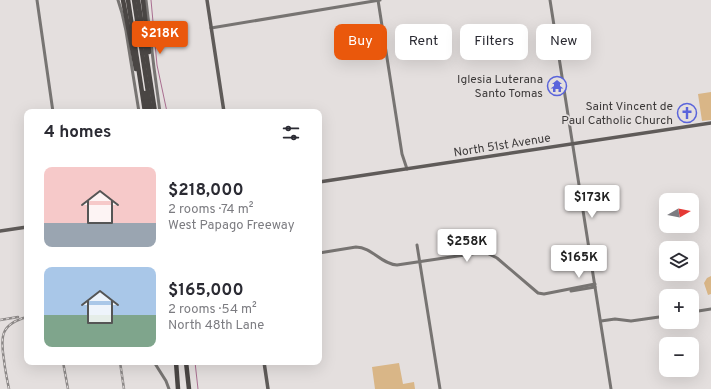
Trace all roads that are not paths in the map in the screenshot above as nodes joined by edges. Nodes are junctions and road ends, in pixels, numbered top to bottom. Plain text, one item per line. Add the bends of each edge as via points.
1 (37, 0) edge
2 (118, 0) edge
3 (123, 0) edge
4 (128, 0) edge
5 (133, 0) edge
6 (138, 0) edge
7 (145, 0) edge
8 (206, 0) edge
9 (379, 0) edge
10 (550, 0) edge
11 (211, 28) junction
12 (140, 84) junction
13 (154, 104) junction
14 (53, 109) edge
15 (139, 109) edge
16 (144, 109) edge
17 (148, 109) edge
18 (151, 109) edge
19 (155, 109) edge
20 (160, 109) edge
21 (224, 109) edge
22 (711, 123) edge
23 (572, 144) junction
24 (407, 169) junction
25 (322, 182) edge
26 (24, 228) edge
27 (0, 232) edge
28 (417, 245) dead end
29 (322, 252) edge
30 (420, 262) junction
31 (595, 286) junction
32 (711, 309) edge
33 (699, 311) edge
34 (659, 317) edge
35 (601, 321) junction
36 (156, 365) edge
37 (176, 365) edge
38 (186, 365) edge
39 (264, 365) edge
40 (169, 389) edge
41 (178, 389) edge
42 (189, 389) edge
43 (268, 389) edge
44 (440, 389) edge
45 (611, 389) edge

1 - 14 street
2 - 15 street via 126,31
3 - 12 highway
4 - 12 highway
5 - 17 highway
5 - 18 highway
6 - 13 highway
7 - 13 highway
7 - 20 street
8 - 11 main road
9 - 11 street
9 - 24 street via 402,154
10 - 23 street
11 - 21 main road
12 - 16 highway
13 - 19 highway
22 - 23 main road, North 51st Avenue
23 - 24 main road, North 51st Avenue
23 - 31 street
24 - 25 main road, North 51st Avenue
26 - 27 main road
28 - 30 street
29 - 30 street via 362,247 391,264
30 - 31 street via 487,253 497,258 537,294
30 - 44 street
31 - 35 street
32 - 33 street
34 - 35 street via 631,321
35 - 45 street
36 - 40 street
37 - 41 highway
38 - 42 highway
39 - 43 main road

